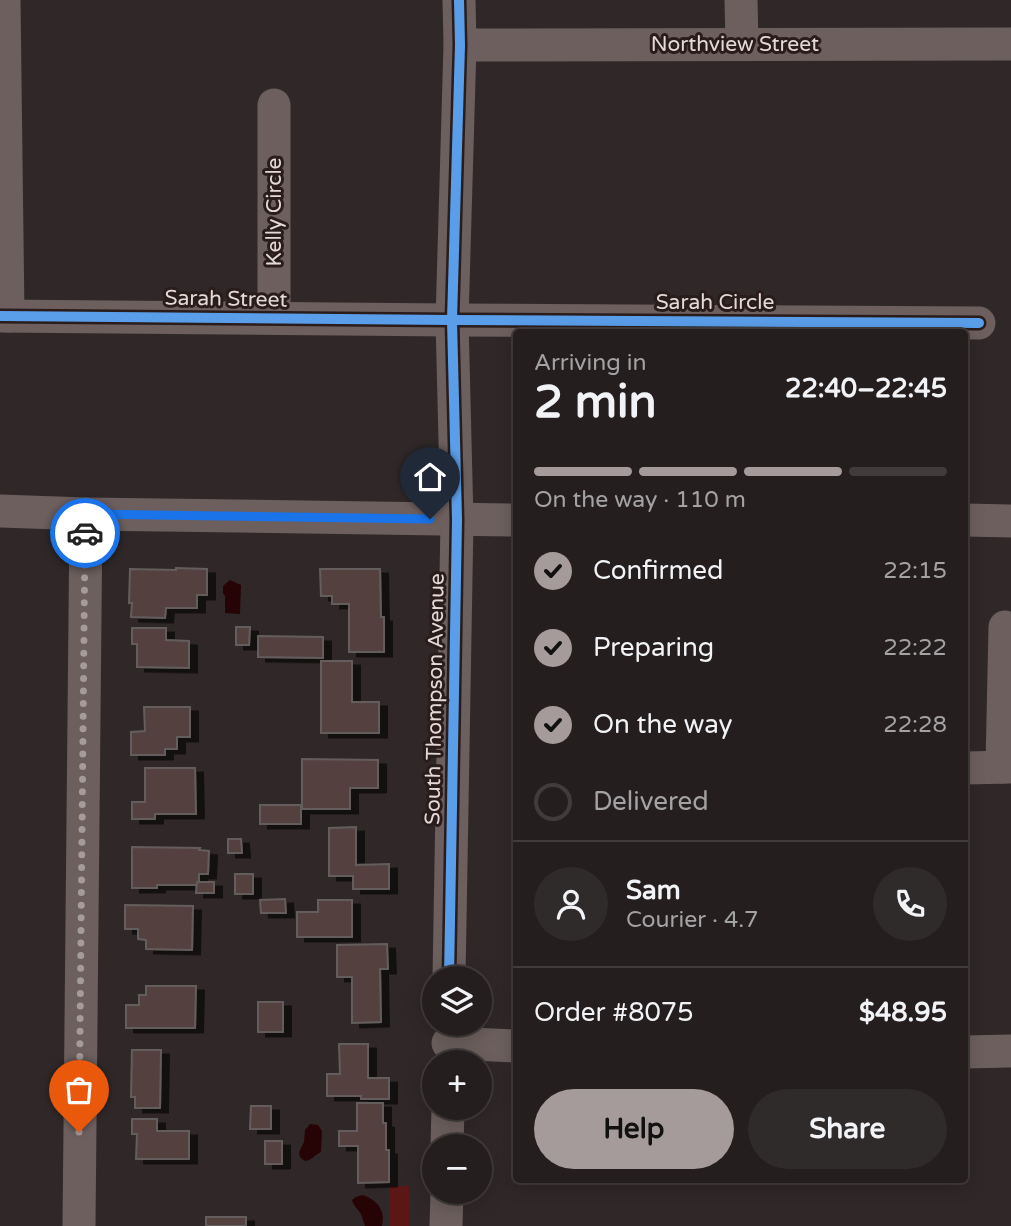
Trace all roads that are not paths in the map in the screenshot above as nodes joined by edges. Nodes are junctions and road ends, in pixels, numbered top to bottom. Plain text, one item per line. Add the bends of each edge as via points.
1 (4, 0) edge
2 (459, 0) edge
3 (741, 0) edge
4 (741, 44) junction
5 (1011, 44) edge
6 (460, 45) junction
7 (274, 105) dead end
8 (4, 316) edge
9 (274, 318) junction
10 (452, 320) junction
11 (979, 323) dead end
12 (0, 511) edge
13 (86, 514) junction
14 (457, 520) junction
15 (513, 520) edge
16 (968, 520) edge
17 (1011, 520) edge
18 (1005, 627) dead end
19 (1007, 767) edge
20 (968, 768) edge
21 (449, 966) edge
22 (448, 1043) edge
23 (513, 1046) edge
24 (1011, 1051) edge
25 (968, 1052) edge
26 (447, 1204) edge
27 (79, 1226) edge
28 (446, 1226) edge

1 - 8 street
2 - 6 street, South Thompson Avenue
3 - 4 street
4 - 5 street, Northview Street
4 - 6 street, Northview Street
6 - 10 street, South Thompson Avenue
7 - 9 street, Kelly Circle
8 - 9 street, Sarah Street
9 - 10 street, Sarah Street
10 - 11 street, Sarah Circle
10 - 14 street, South Thompson Avenue
12 - 13 street
13 - 14 street
13 - 27 street
14 - 15 street
14 - 21 street, South Thompson Avenue
16 - 17 street
18 - 19 street
19 - 20 street
22 - 23 street
24 - 25 street
26 - 28 street

